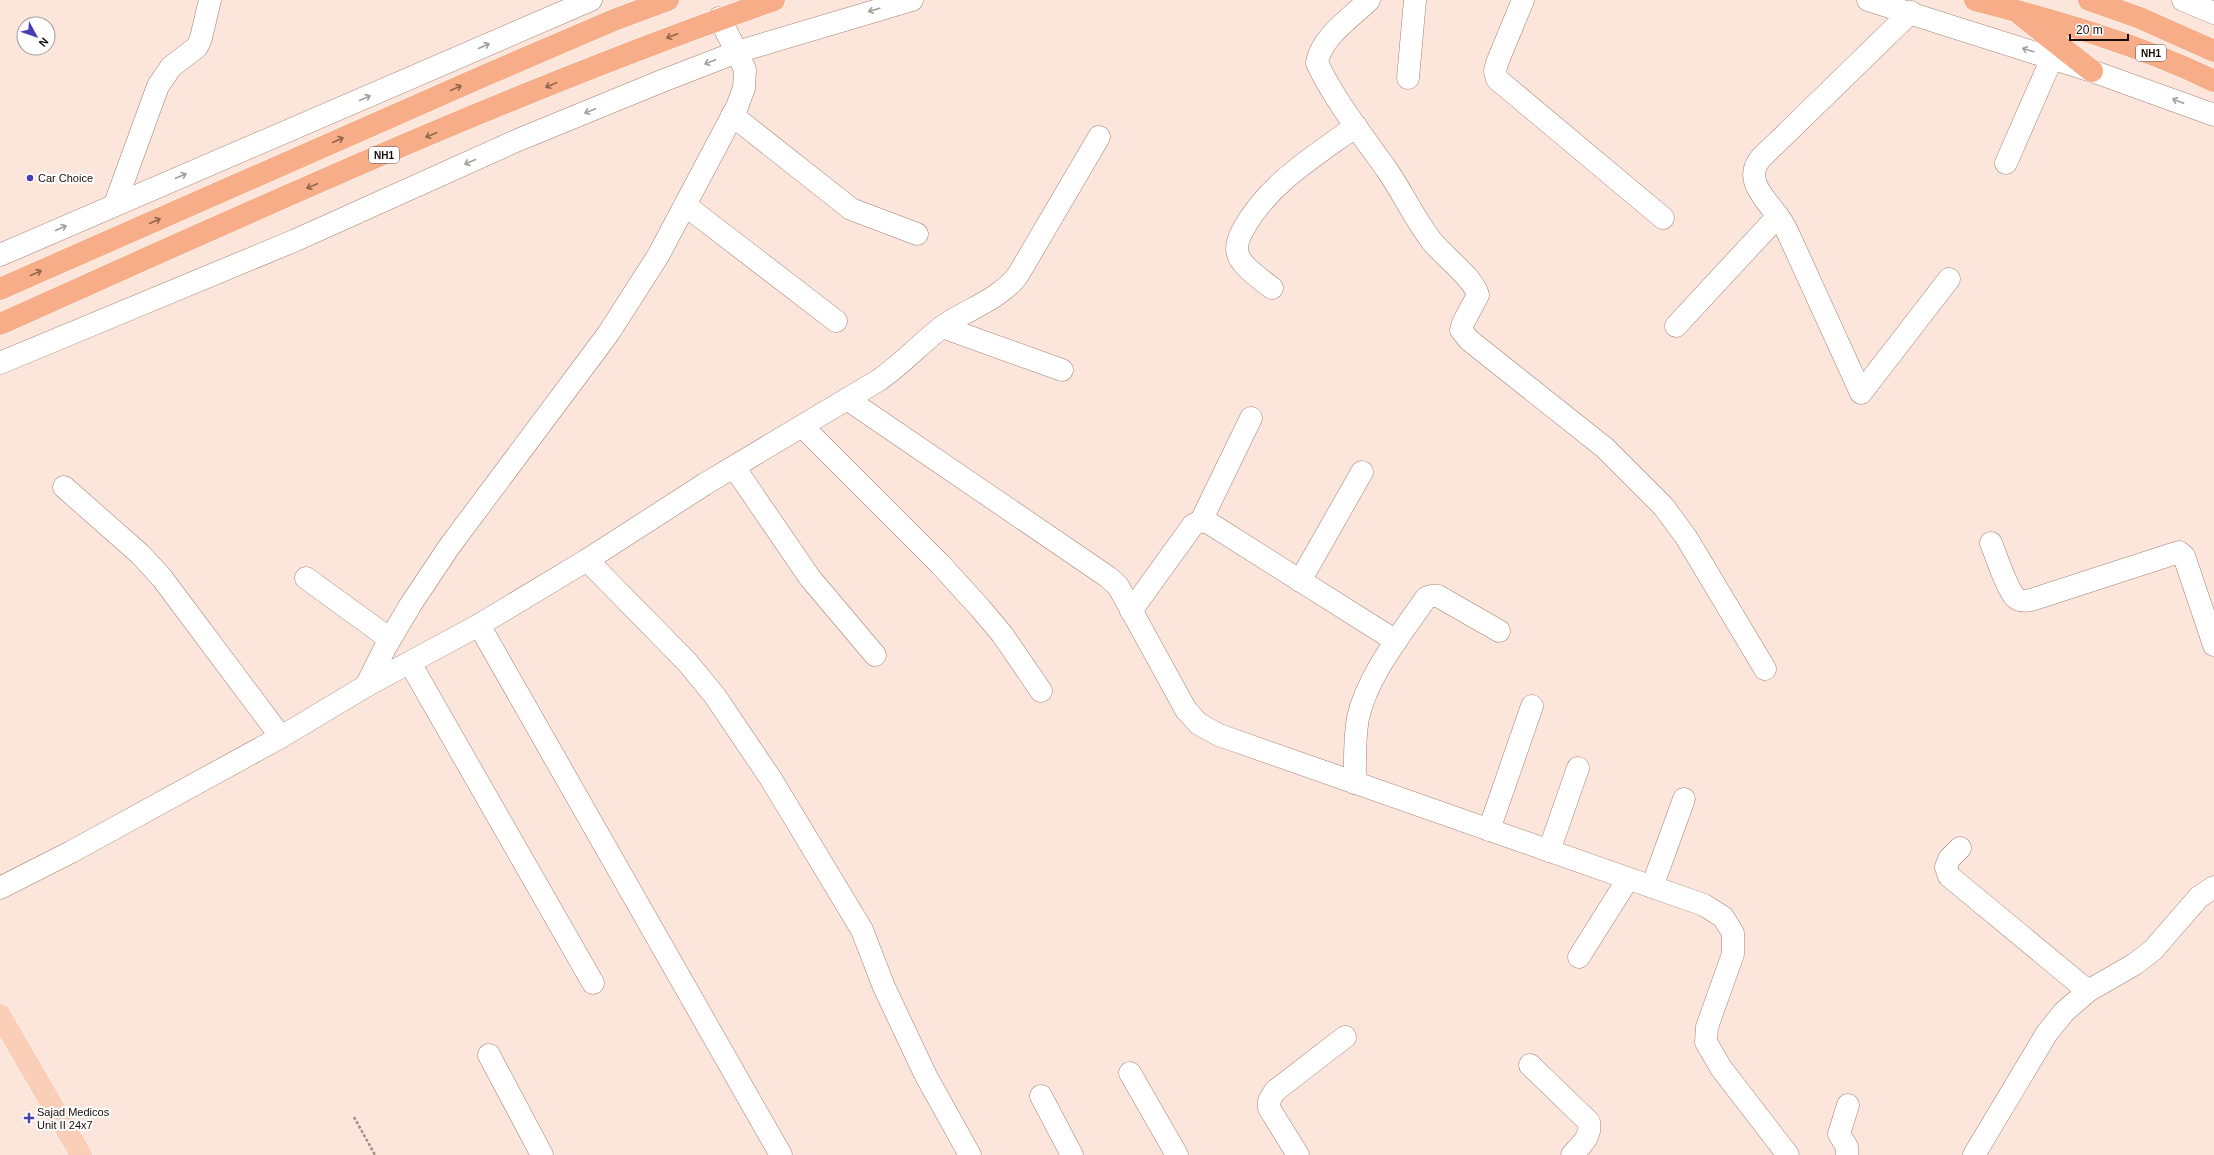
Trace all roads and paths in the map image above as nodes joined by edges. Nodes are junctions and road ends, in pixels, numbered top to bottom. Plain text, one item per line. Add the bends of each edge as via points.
1 (210, 0) edge
2 (592, 0) edge
3 (668, 0) edge
4 (774, 0) edge
5 (912, 0) edge
6 (1369, 0) edge
7 (1415, 0) edge
8 (1523, 0) edge
9 (1868, 0) edge
10 (1975, 0) edge
11 (2089, 0) edge
12 (2183, 0) edge
13 (2015, 10) junction
14 (1911, 12) junction
15 (2214, 13) edge
16 (719, 18) junction
17 (2214, 51) edge
18 (738, 52) junction
19 (2052, 58) junction
20 (2092, 71) junction
21 (486, 75) junction
22 (1408, 78) dead end
23 (2214, 81) edge
24 (498, 107) junction
25 (732, 115) junction
26 (2214, 115) edge
27 (1356, 126) junction
28 (1098, 137) dead end
29 (2006, 163) dead end
30 (115, 204) junction
31 (685, 205) junction
32 (1778, 216) junction
33 (1663, 218) dead end
34 (917, 234) dead end
35 (0, 255) edge
36 (1948, 280) dead end
37 (1272, 288) dead end
38 (0, 289) edge
39 (836, 321) dead end
40 (0, 324) edge
41 (1676, 326) dead end
42 (942, 327) junction
43 (0, 363) edge
44 (1062, 370) dead end
45 (847, 399) junction
46 (1251, 418) dead end
47 (803, 427) junction
48 (734, 467) junction
49 (1362, 472) dead end
50 (64, 487) dead end
51 (1201, 521) junction
52 (1991, 543) dead end
53 (587, 560) junction
54 (306, 578) dead end
55 (1300, 581) junction
56 (1131, 611) junction
57 (479, 625) junction
58 (1499, 630) dead end
59 (390, 639) junction
60 (1396, 641) junction
61 (2214, 645) edge
62 (875, 655) dead end
63 (410, 663) junction
64 (1765, 669) dead end
65 (366, 686) junction
66 (1041, 691) dead end
67 (1532, 706) dead end
68 (281, 736) junction
69 (1578, 768) dead end
70 (1355, 783) junction
71 (1684, 799) dead end
72 (1488, 830) junction
73 (1960, 848) dead end
74 (1549, 851) junction
75 (1628, 879) junction
76 (1652, 887) junction
77 (2214, 887) edge
78 (0, 888) edge
79 (1579, 957) dead end
80 (593, 983) dead end
81 (2088, 991) junction
82 (0, 1015) edge
83 (1345, 1036) dead end
84 (488, 1055) dead end
85 (1530, 1065) dead end
86 (1130, 1073) dead end
87 (1041, 1096) dead end
88 (1848, 1105) dead end
89 (354, 1117) dead end
90 (81, 1155) edge
91 (375, 1155) edge
92 (542, 1155) edge
93 (781, 1155) edge
94 (970, 1155) edge
95 (1072, 1155) edge
96 (1177, 1155) edge
97 (1298, 1155) edge
98 (1572, 1155) edge
99 (1788, 1155) edge
100 (1847, 1155) edge
101 (1974, 1155) edge

1 - 30 street via 197,48 171,67 158,86
30 -> 2 street
3 - 21 highway via 614,20
4 - 16 highway, NH1
5 -> 18 street
6 - 27 street via 1325,42 1318,53 1317,63
7 - 22 street
8 - 33 street via 1497,63 1497,79
9 - 14 street
10 - 13 highway, NH1
11 - 17 highway, NH1 via 2140,18
12 - 15 street
13 - 20 highway
13 - 23 highway, NH1 via 2150,52
19 -> 14 street
14 - 32 street via 1754,166 1754,177 1759,192
16 - 18 street
16 -> 24 highway, NH1 via 618,56
18 - 25 street via 745,70 744,88
18 -> 43 street via 518,140 296,240
19 - 20 street
19 - 29 street
26 -> 20 street
21 - 24 highway
38 -> 21 highway
24 -> 40 highway, NH1
25 - 31 street
25 - 34 street via 851,209
27 - 37 street via 1266,197 1241,233 1237,247 1238,255 1243,263
27 - 64 street via 1424,232 1476,288 1478,295 1461,330 1465,336 1605,448 1663,506 1686,537
28 - 42 street via 1018,275 1009,286
35 -> 30 street
31 - 39 street
31 - 59 street via 658,256 624,311 449,547
32 - 36 street via 1861,393
32 - 41 street
42 - 44 street
42 - 45 street via 899,366
45 - 47 street
45 - 56 street via 1097,568 1118,586
46 - 51 street
47 - 48 street
47 - 66 street via 940,564 980,608 1002,634
48 - 53 street
48 - 62 street via 810,578
49 - 55 street
50 - 68 street via 140,554 162,578
51 - 55 street via 1209,523
51 - 56 street via 1193,525
52 - 61 street via 2011,590 2016,598 2023,601 2179,552 2184,556
53 - 57 street
53 - 94 street via 687,662 715,696 771,779 862,930 884,987 926,1076
54 - 59 street
55 - 60 street
56 - 70 street via 1186,710 1199,724 1219,735
57 - 63 street
57 - 93 street
58 - 60 street via 1438,596 1431,596 1426,598
59 - 65 street
60 - 70 street via 1373,679 1359,717 1355,746
63 - 65 street
63 - 80 street
65 - 68 street
67 - 72 street
68 - 78 street
69 - 74 street
70 - 72 street
71 - 76 street
72 - 74 street
73 - 81 street via 1949,859 1946,867 1949,876
74 - 75 street
75 - 76 street
75 - 79 street
76 - 99 street via 1704,906 1723,917 1733,933 1733,954 1707,1027 1706,1042 1721,1068
77 - 81 street via 2199,897 2153,950 2135,964
81 - 101 street via 2064,1012 2047,1033
82 - 90 main road
83 - 97 street via 1275,1091 1269,1101 1269,1108
84 - 92 street
85 - 98 street via 1588,1122 1589,1135
86 - 96 street
87 - 95 street
88 - 100 street via 1839,1134 1847,1147
89 - 91 path

